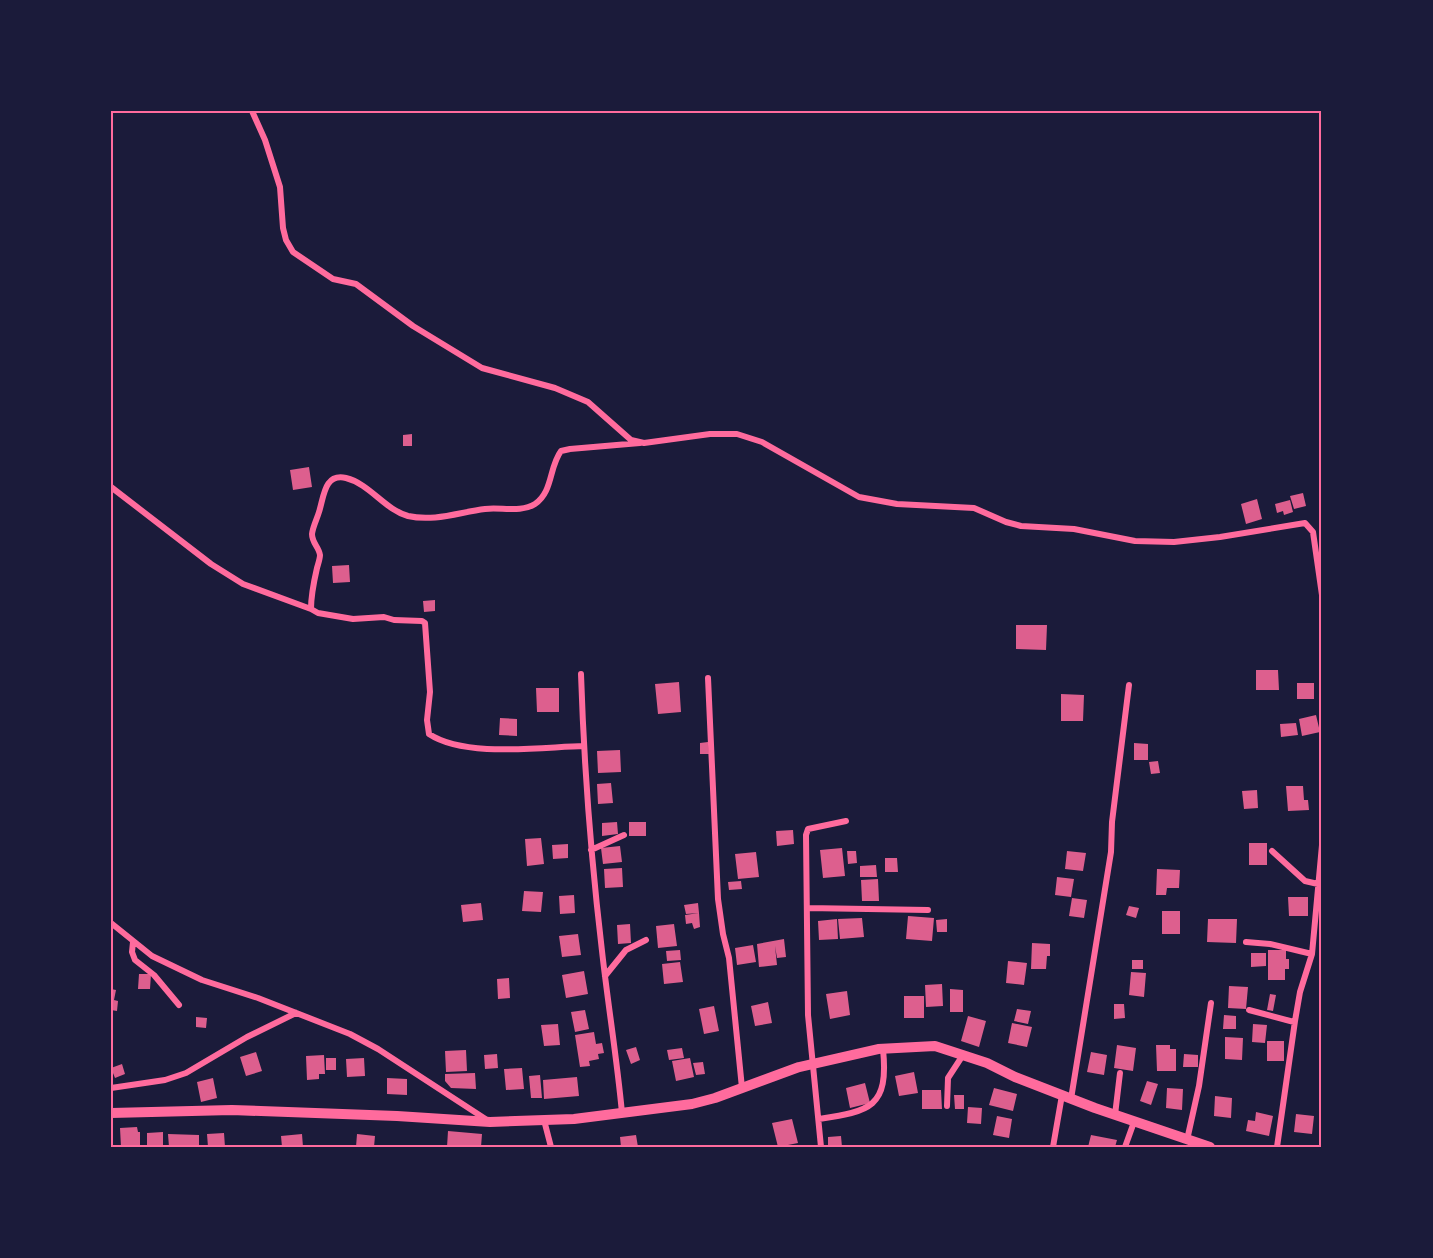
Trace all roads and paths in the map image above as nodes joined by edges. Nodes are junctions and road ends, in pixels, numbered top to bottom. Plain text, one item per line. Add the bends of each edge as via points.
1 (252, 111) edge
2 (644, 443) junction
3 (111, 487) edge
4 (1322, 595) edge
5 (311, 609) junction
6 (580, 674) dead end
7 (708, 678) dead end
8 (1129, 685) dead end
9 (584, 746) junction
10 (846, 821) dead end
11 (624, 836) dead end
12 (1322, 845) edge
13 (591, 850) junction
14 (1272, 851) dead end
15 (1318, 884) junction
16 (807, 909) junction
17 (928, 910) dead end
18 (111, 923) edge
19 (646, 940) dead end
20 (133, 942) junction
21 (1246, 942) dead end
22 (1312, 954) junction
23 (605, 976) junction
24 (1211, 1003) dead end
25 (179, 1005) dead end
26 (1249, 1010) dead end
27 (296, 1012) junction
28 (1294, 1022) junction
29 (883, 1048) junction
30 (963, 1054) junction
31 (812, 1064) junction
32 (1120, 1073) dead end
33 (111, 1088) edge
34 (742, 1088) junction
35 (1067, 1097) junction
36 (947, 1106) dead end
37 (111, 1113) edge
38 (622, 1113) junction
39 (1115, 1115) junction
40 (819, 1119) junction
41 (544, 1120) junction
42 (490, 1122) junction
43 (1134, 1122) junction
44 (1187, 1140) junction
45 (551, 1147) edge
46 (821, 1147) edge
47 (1053, 1147) edge
48 (1125, 1147) edge
49 (1210, 1147) edge
50 (1277, 1147) edge

1 - 2 street via 280,187 283,228 293,252 333,279 356,284 471,363 588,402 625,435
2 - 4 street via 737,434 762,442 859,497 897,504 974,508 1021,526 1074,529 1135,541 1174,542 1305,523 1313,532
2 - 5 street via 561,451 546,490 530,506 488,508 436,518 407,515 352,481 331,479 312,533 320,554
3 - 5 street via 243,584
5 - 9 street via 353,619 384,617 424,622 430,692 427,728 432,736 478,749
6 - 9 street
7 - 34 street via 718,899 729,958
8 - 35 street via 1111,852
9 - 13 street
10 - 16 street via 807,830
11 - 13 street
12 - 15 street
13 - 23 street
14 - 15 street via 1305,881
15 - 22 street
16 - 17 street
16 - 31 street
18 - 20 street
19 - 23 street via 627,950
20 - 25 street via 135,960 154,975
20 - 27 street via 152,956 202,980
21 - 22 street
22 - 28 street
23 - 38 street
24 - 44 street
26 - 28 street
27 - 33 street via 186,1073
27 - 42 street via 378,1049
28 - 50 street
29 - 30 street via 936,1046
29 - 31 street
29 - 40 street via 884,1077 868,1108
30 - 35 street
30 - 36 street via 948,1078
31 - 34 street
31 - 40 street
32 - 39 street
34 - 38 street via 692,1104
35 - 39 street
35 - 47 street
37 - 42 street via 232,1110
38 - 41 street
39 - 43 street
40 - 46 street
41 - 42 street
41 - 45 street
43 - 44 street
43 - 48 street
44 - 49 street

